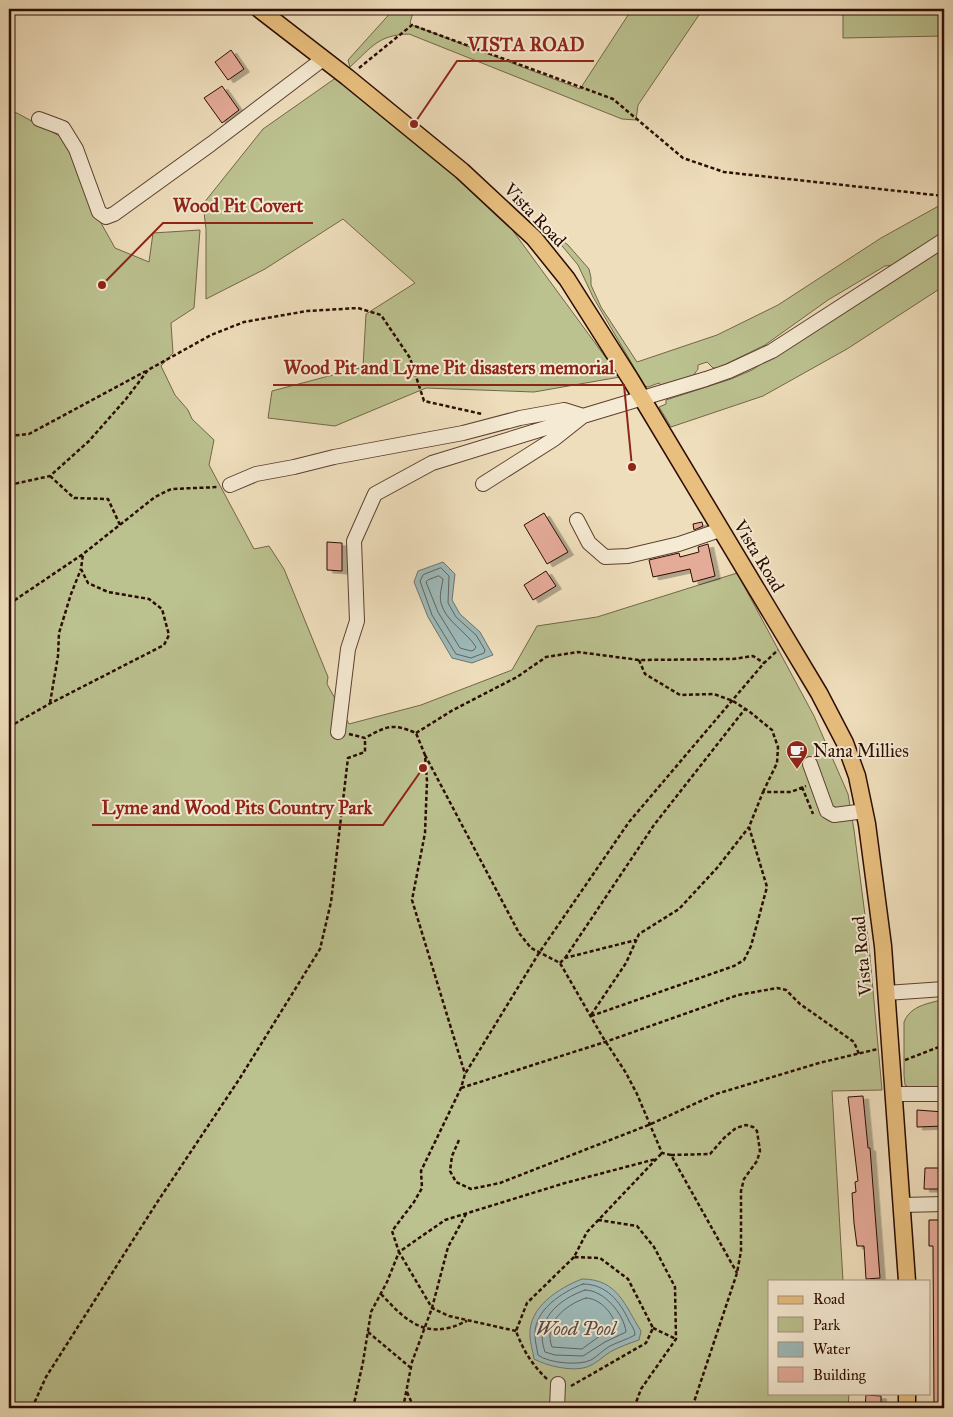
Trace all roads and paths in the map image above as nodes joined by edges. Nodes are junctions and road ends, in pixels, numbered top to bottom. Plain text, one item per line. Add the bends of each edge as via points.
1 (259, 9) edge
2 (323, 59) junction
3 (347, 78) junction
4 (39, 119) dead end
5 (944, 196) edge
6 (944, 240) edge
7 (148, 370) junction
8 (418, 379) dead end
9 (643, 399) junction
10 (583, 416) junction
11 (9, 436) edge
12 (50, 476) junction
13 (483, 484) dead end
14 (230, 485) joint
15 (9, 486) edge
16 (577, 520) dead end
17 (120, 526) junction
18 (720, 530) junction
19 (83, 554) junction
20 (81, 569) junction
21 (9, 604) edge
22 (787, 643) junction
23 (639, 660) junction
24 (764, 662) junction
25 (733, 701) junction
26 (49, 704) junction
27 (745, 709) junction
28 (9, 727) edge
29 (338, 732) joint
30 (416, 733) junction
31 (365, 738) junction
32 (425, 755) junction
33 (810, 764) dead end
34 (816, 782) junction
35 (763, 792) junction
36 (864, 811) junction
37 (749, 827) junction
38 (636, 940) junction
39 (539, 953) junction
40 (565, 958) junction
41 (560, 963) junction
42 (944, 989) edge
43 (886, 993) junction
44 (590, 1016) junction
45 (605, 1042) junction
46 (944, 1045) edge
47 (889, 1046) junction
48 (859, 1054) junction
49 (901, 1060) dead end
50 (465, 1074) junction
51 (461, 1088) junction
52 (893, 1094) junction
53 (944, 1094) edge
54 (650, 1124) junction
55 (459, 1140) dead end
56 (662, 1153) junction
57 (671, 1155) junction
58 (657, 1159) junction
59 (944, 1204) edge
60 (902, 1205) junction
61 (466, 1214) junction
62 (598, 1220) junction
63 (399, 1252) junction
64 (574, 1256) junction
65 (737, 1273) junction
66 (907, 1280) edge
67 (381, 1294) junction
68 (432, 1308) junction
69 (469, 1320) junction
70 (653, 1328) junction
71 (424, 1329) junction
72 (516, 1331) junction
73 (368, 1332) junction
74 (676, 1340) junction
75 (411, 1368) junction
76 (558, 1384) junction
77 (406, 1391) junction
78 (907, 1394) edge
79 (32, 1408) edge
80 (353, 1408) edge
81 (403, 1408) edge
82 (414, 1408) edge
83 (557, 1408) edge
84 (634, 1408) edge
85 (692, 1408) edge
86 (907, 1408) edge

1 - 2 main road, Vista Road
2 - 3 main road, Vista Road
2 - 4 street via 211,144 106,217 99,212 76,148 63,128
3 - 5 path via 412,25 613,99 683,158 724,172
3 - 9 main road, Vista Road via 462,171 534,238 567,279
6 - 9 street via 772,351 729,371
7 - 8 path via 211,335 244,322 307,311 358,308 382,315 410,358
7 - 11 path via 29,434
7 - 12 path via 89,441
9 - 10 street
9 - 18 main road, Vista Road
10 - 13 street via 554,439
10 - 14 street via 564,410 538,415 463,433 334,456 256,474
10 - 29 street via 432,463 375,494 354,541 357,621 348,649
12 - 15 path
12 - 17 path via 74,498 108,499
14 - 17 path via 171,489 155,497
16 - 18 street via 589,543 605,557 628,556
17 - 19 path
18 - 22 main road, Vista Road
19 - 20 path
19 - 21 path
20 - 26 path via 60,633
20 - 26 path via 88,584 108,592 149,599 162,609 169,635 164,645
22 - 24 path
22 - 36 main road, Vista Road via 819,693 845,743 858,776
23 - 24 path via 753,656
23 - 25 path via 645,674 680,696 714,694
23 - 30 path via 578,652 546,657 517,677
24 - 25 path
25 - 27 path
25 - 39 path via 629,822
26 - 28 path
27 - 35 path via 772,730 778,747 777,763
27 - 40 path via 654,825
29 - 31 path
30 - 31 path via 399,726 381,729
30 - 32 path
31 - 79 path via 365,752 348,758 331,902 320,949 52,1369
32 - 39 path via 519,933
32 - 50 path via 425,833 412,900
33 - 34 street
34 - 35 path via 791,792
34 - 36 street via 827,811 834,815
35 - 37 path
36 - 43 main road, Vista Road via 883,946
37 - 38 path via 717,868 679,908 639,934
37 - 44 path via 767,888 744,960
38 - 40 path
38 - 44 path via 626,962
39 - 41 path
39 - 50 path
40 - 41 path
41 - 44 path
42 - 43 street
43 - 47 main road, Vista Road
44 - 45 path
45 - 48 path via 738,995 777,988 786,990 800,1004 854,1042
45 - 51 path
45 - 54 path via 630,1080
46 - 49 path
47 - 48 path
47 - 52 main road, Vista Road
48 - 54 path via 716,1094
50 - 51 path
51 - 63 path via 421,1171 422,1188 392,1230
52 - 53 street
52 - 60 main road, Vista Road
54 - 55 path via 500,1183 471,1189 456,1182 450,1172
54 - 56 path
56 - 57 path
56 - 58 path
57 - 65 path
57 - 65 path via 710,1154 736,1128 746,1125 757,1131 760,1151 744,1179 742,1191 741,1250
58 - 61 path
58 - 62 path
59 - 60 street
60 - 66 main road, Vista Road
61 - 63 path via 445,1220
61 - 68 path via 448,1248
62 - 64 path
62 - 74 path via 637,1226 654,1247 675,1287
63 - 67 path
63 - 68 path
64 - 70 path via 600,1258 628,1279
64 - 72 path via 527,1302
65 - 85 path
67 - 71 path via 402,1317
67 - 73 path via 371,1312
68 - 69 path via 448,1316
68 - 71 path
69 - 71 path via 448,1328
69 - 72 path
70 - 74 path
70 - 76 path via 646,1343 571,1386
71 - 75 path
72 - 76 path via 522,1349 536,1369 552,1383
73 - 75 path
73 - 80 path
74 - 84 path via 641,1389
75 - 77 path
76 - 83 street
77 - 81 path
77 - 82 path
78 - 86 main road

